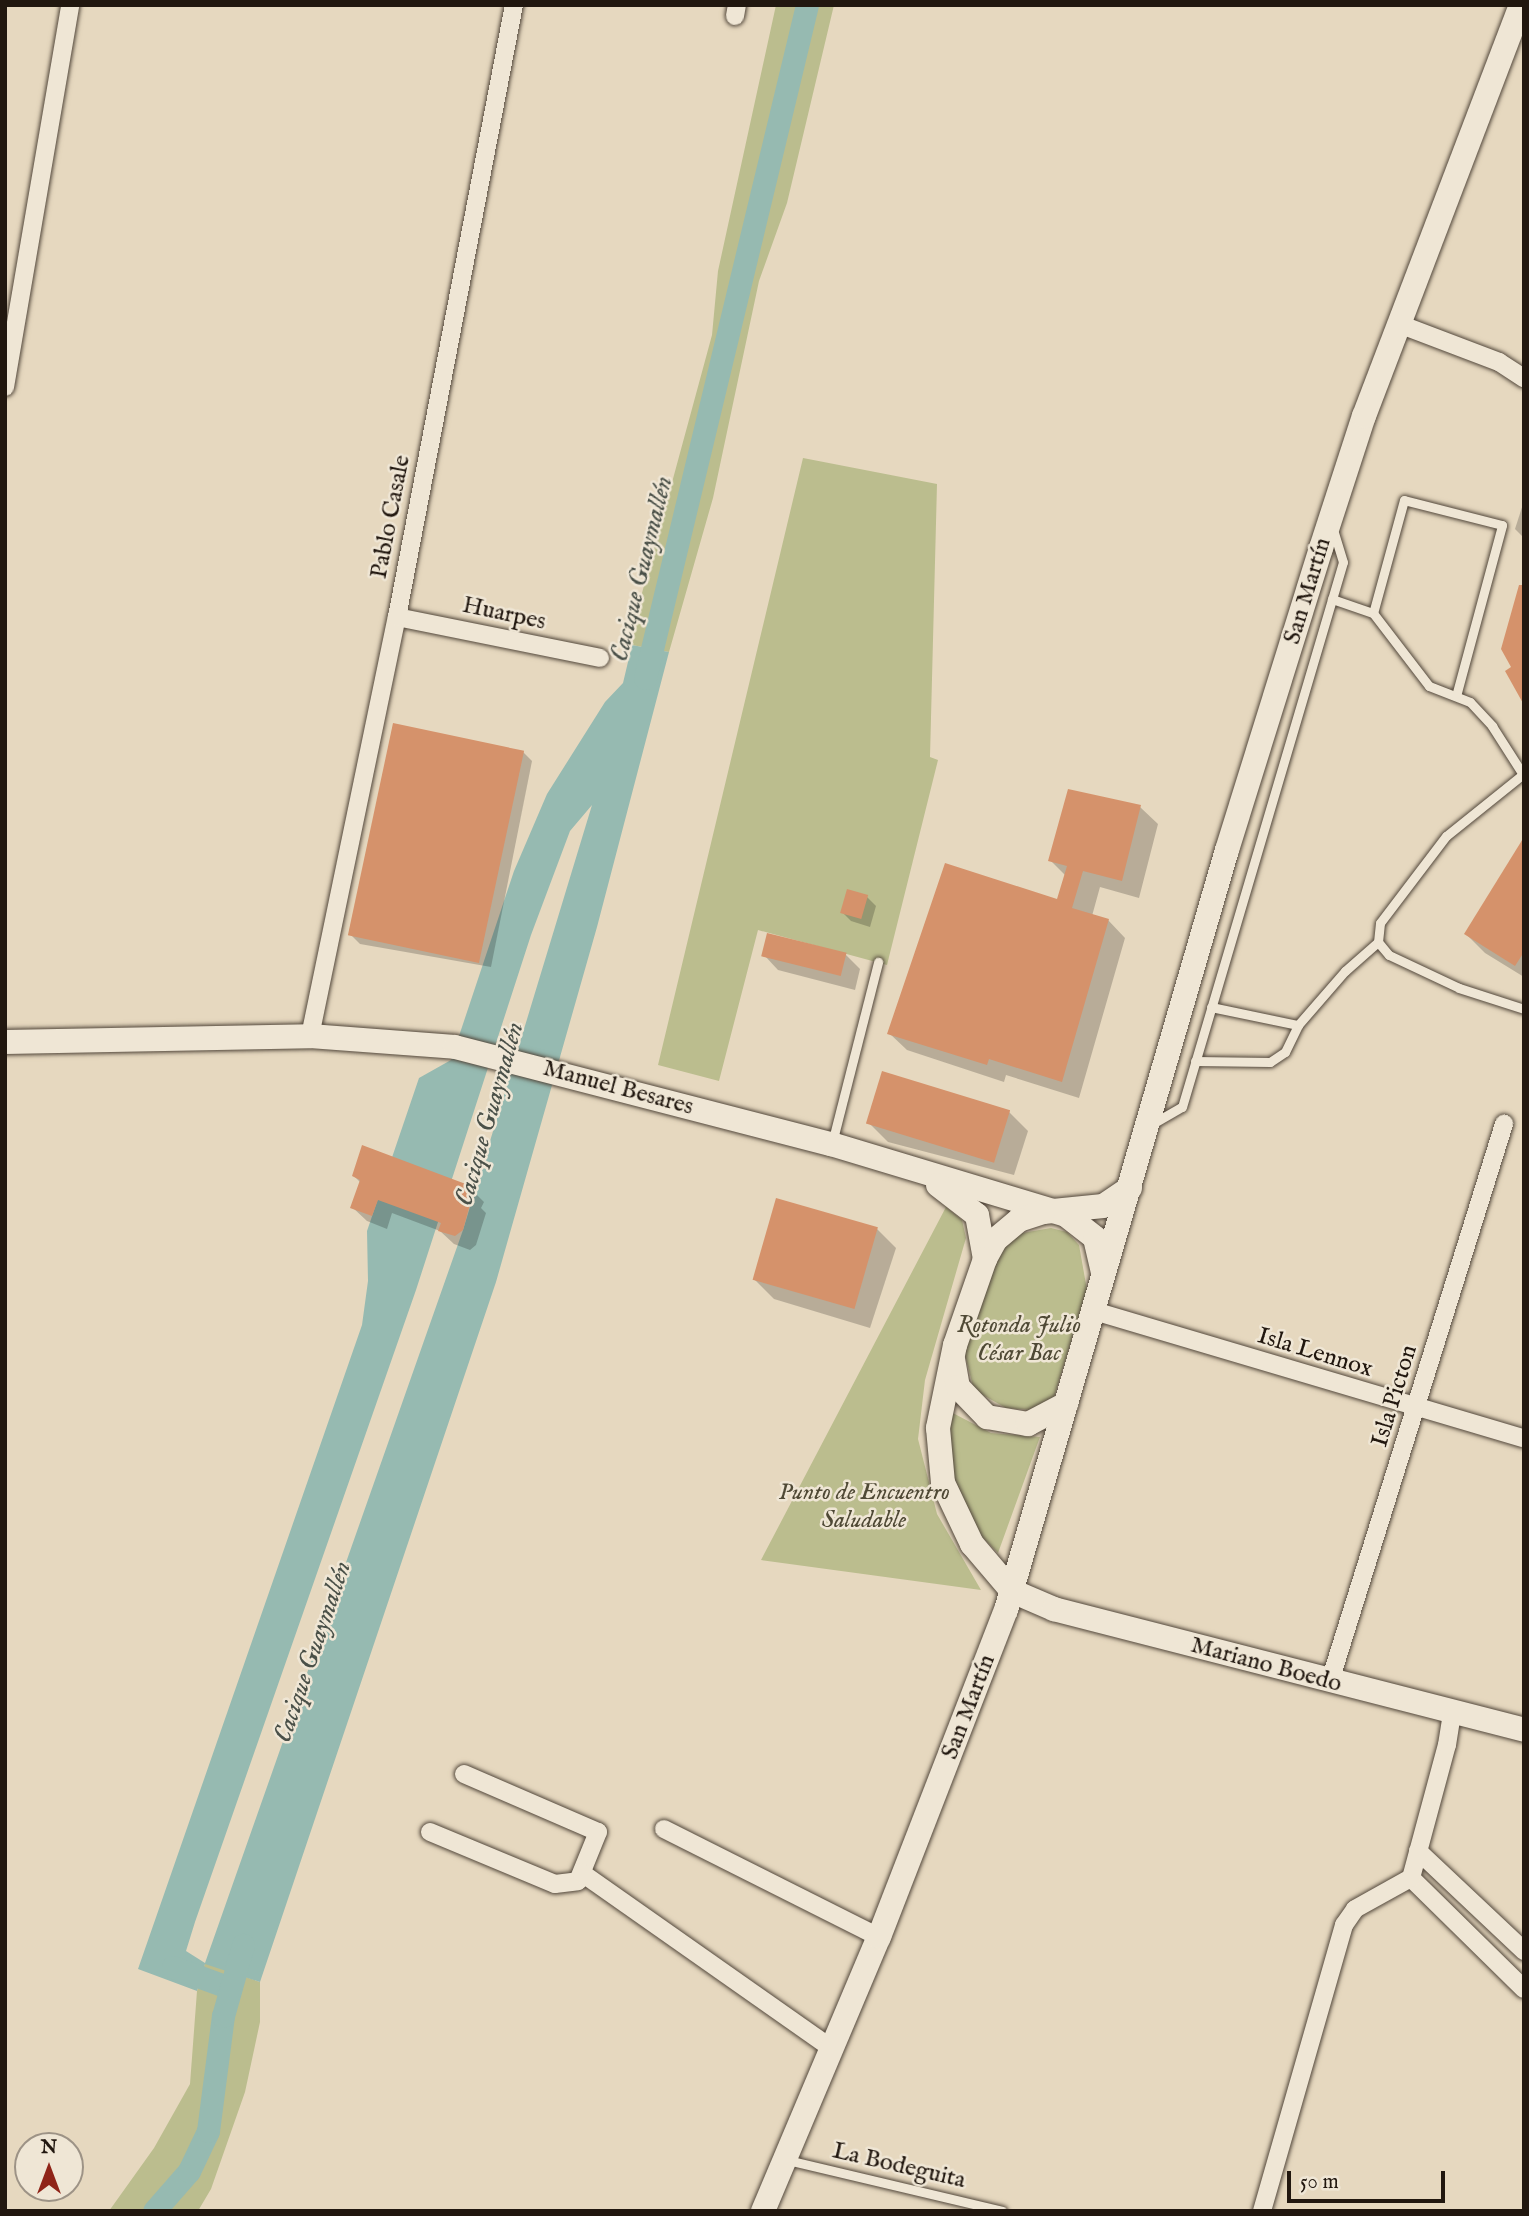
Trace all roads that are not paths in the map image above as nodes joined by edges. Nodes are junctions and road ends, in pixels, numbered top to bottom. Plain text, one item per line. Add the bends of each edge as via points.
1 (70, 5) edge
2 (514, 5) edge
3 (1521, 5) edge
4 (1399, 324) junction
5 (7, 364) edge
6 (1524, 378) edge
7 (5, 387) edge
8 (1330, 520) junction
9 (1332, 599) junction
10 (1373, 613) junction
11 (397, 617) junction
12 (600, 658) dead end
13 (1456, 696) junction
14 (1523, 776) edge
15 (1378, 942) junction
16 (878, 962) dead end
17 (1211, 1007) junction
18 (1524, 1009) edge
19 (1298, 1025) junction
20 (310, 1036) junction
21 (5, 1042) edge
22 (1195, 1061) junction
23 (1504, 1124) dead end
24 (1150, 1125) junction
25 (831, 1144) junction
26 (910, 1169) junction
27 (1130, 1188) junction
28 (1052, 1211) junction
29 (985, 1259) junction
30 (1103, 1272) junction
31 (1094, 1311) junction
32 (954, 1345) junction
33 (1066, 1404) junction
34 (1417, 1409) junction
35 (1524, 1438) edge
36 (1012, 1591) junction
37 (1330, 1681) junction
38 (1452, 1713) junction
39 (1524, 1730) edge
40 (464, 1774) dead end
41 (664, 1829) dead end
42 (430, 1832) dead end
43 (1418, 1851) junction
44 (582, 1873) junction
45 (1411, 1878) junction
46 (879, 1937) junction
47 (1524, 1951) edge
48 (1524, 1989) edge
49 (832, 2049) junction
50 (787, 2160) junction
51 (763, 2211) edge
52 (1002, 2211) edge
53 (1262, 2211) edge

1 - 5 street
2 - 11 street, Pablo Casale
3 - 4 main road, San Martín
4 - 6 street via 1499,362
4 - 8 main road, San Martín
5 - 7 street
8 - 9 lane via 1343,562
8 - 24 main road, San Martín via 1227,850
9 - 10 lane
9 - 17 lane
10 - 13 lane via 1429,686
10 - 13 lane via 1404,500 1502,525
11 - 12 street, Huarpes
11 - 20 street, Pablo Casale
13 - 14 lane via 1470,702 1492,726
14 - 15 lane via 1446,836 1380,923
15 - 18 lane via 1390,955 1459,988
15 - 19 lane via 1345,971
16 - 25 lane
17 - 19 lane
17 - 22 lane
19 - 22 lane via 1285,1052 1269,1062
20 - 21 main road, Manuel Besares
20 - 25 main road, Manuel Besares via 455,1047
22 - 24 lane via 1182,1107
23 - 34 street, Isla Picton
24 - 27 main road, San Martín
25 - 26 main road, Manuel Besares
26 - 28 main road, Manuel Besares
26 - 29 main road via 975,1212
27 - 28 main road via 1103,1206
27 - 30 main road, San Martín
28 - 29 main road via 1025,1217 1006,1228
28 - 30 main road via 1072,1218 1091,1234 1101,1253
29 - 32 main road
30 - 31 main road, San Martín
31 - 33 main road, San Martín
31 - 34 street, Isla Lennox
32 - 33 main road via 958,1387 987,1417 1028,1424
32 - 36 main road via 939,1418 943,1483 972,1544
33 - 36 main road, San Martín
34 - 35 street, Isla Lennox
34 - 37 street, Isla Picton
36 - 37 main road, Mariano Boedo via 1054,1609
36 - 46 main road, San Martín
37 - 38 main road, Mariano Boedo
38 - 39 main road, Mariano Boedo
38 - 43 street
40 - 44 street via 598,1832
41 - 46 street
42 - 44 street via 555,1884 578,1881
43 - 45 street
43 - 47 street
44 - 49 street
45 - 48 street
45 - 53 street via 1354,1909 1344,1925
46 - 49 main road, San Martín
49 - 50 main road, San Martín
50 - 51 main road, San Martín
50 - 52 lane, La Bodeguita

